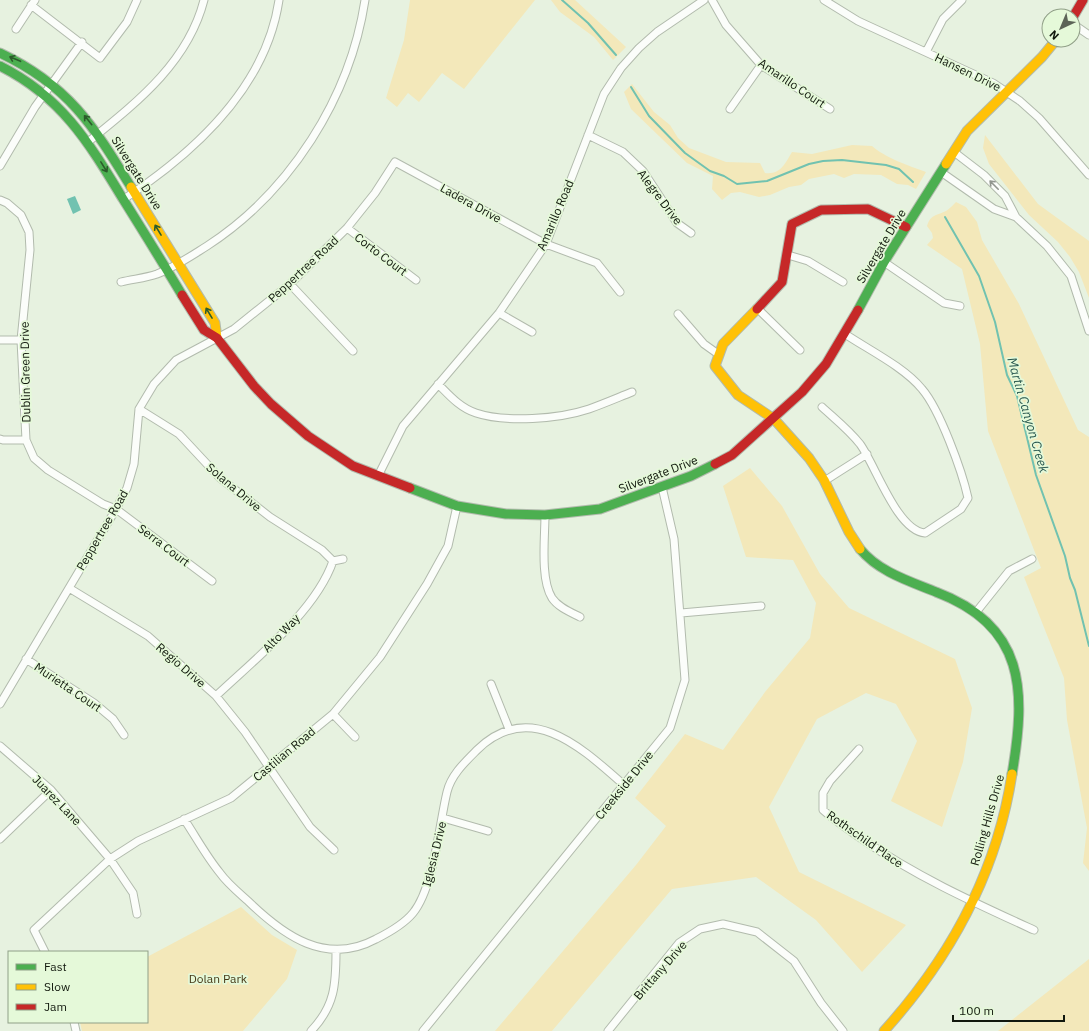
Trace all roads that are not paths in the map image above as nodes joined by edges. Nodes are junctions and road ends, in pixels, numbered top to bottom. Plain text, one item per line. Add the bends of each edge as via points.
1 (137, 0) edge
2 (204, 0) edge
3 (279, 0) edge
4 (365, 0) edge
5 (704, 0) edge
6 (712, 0) edge
7 (824, 0) edge
8 (962, 0) edge
9 (33, 2) edge
10 (16, 29) dead end
11 (82, 42) junction
12 (1049, 48) edge
13 (926, 52) junction
14 (0, 53) edge
15 (761, 65) junction
16 (0, 66) edge
17 (52, 83) junction
18 (1006, 92) junction
19 (44, 95) junction
20 (730, 109) dead end
21 (830, 109) dead end
22 (98, 133) junction
23 (588, 136) junction
24 (88, 142) junction
25 (954, 152) junction
26 (395, 162) joint
27 (0, 166) edge
28 (941, 172) junction
29 (1089, 175) edge
30 (135, 192) junction
31 (0, 200) edge
32 (124, 200) junction
33 (1016, 217) junction
34 (906, 227) junction
35 (347, 228) junction
36 (691, 234) dead end
37 (546, 244) junction
38 (788, 255) junction
39 (884, 262) junction
40 (179, 263) junction
41 (166, 269) junction
42 (416, 280) dead end
43 (121, 282) dead end
44 (843, 282) dead end
45 (290, 284) junction
46 (620, 292) dead end
47 (960, 306) dead end
48 (757, 308) junction
49 (499, 313) junction
50 (678, 314) dead end
51 (1089, 331) edge
52 (532, 332) dead end
53 (845, 334) junction
54 (217, 338) junction
55 (0, 340) edge
56 (22, 340) junction
57 (800, 350) dead end
58 (352, 351) dead end
59 (718, 354) junction
60 (438, 384) junction
61 (632, 392) dead end
62 (822, 407) dead end
63 (139, 409) junction
64 (774, 419) junction
65 (0, 439) edge
66 (26, 440) junction
67 (867, 454) junction
68 (378, 476) junction
69 (826, 480) junction
70 (662, 487) junction
71 (457, 506) junction
72 (116, 509) junction
73 (545, 515) junction
74 (343, 559) dead end
75 (1032, 559) dead end
76 (333, 561) junction
77 (212, 581) dead end
78 (69, 588) junction
79 (761, 606) dead end
80 (977, 611) junction
81 (681, 613) junction
82 (580, 617) dead end
83 (26, 659) junction
84 (491, 684) dead end
85 (216, 696) junction
86 (0, 704) edge
87 (333, 714) junction
88 (509, 729) junction
89 (124, 735) dead end
90 (355, 737) dead end
91 (0, 746) edge
92 (859, 749) dead end
93 (270, 768) junction
94 (624, 785) junction
95 (51, 790) junction
96 (443, 818) junction
97 (184, 819) junction
98 (488, 831) dead end
99 (0, 839) edge
100 (334, 850) dead end
101 (110, 859) junction
102 (972, 902) junction
103 (137, 914) dead end
104 (1034, 930) dead end
105 (44, 951) edge
106 (336, 951) junction
107 (311, 1031) edge
108 (423, 1031) edge
109 (608, 1031) edge
110 (843, 1031) edge
111 (884, 1031) edge

1 - 11 street via 127,22 100,58
2 - 22 street via 201,15 185,48 133,106
3 - 30 street via 265,49 246,84 213,128
4 - 40 street via 344,74 331,105 310,142 274,187 238,224
5 - 23 street, Amarillo Road via 657,32 621,68 604,94
6 - 15 street, Amarillo Court via 726,25
7 - 13 street, Hansen Drive via 858,21
8 - 13 street via 943,19
9 - 10 street
9 - 11 street
11 - 17 street
12 - 18 street, Silvergate Drive
13 - 18 street, Hansen Drive via 993,83
17 -> 14 street, Silvergate Drive via 23,62
15 - 20 street
15 - 21 street, Amarillo Court
16 - 19 street, Silvergate Drive via 28,82
17 - 19 street
22 -> 17 street, Silvergate Drive
18 - 25 street, Silvergate Drive via 967,131
18 - 29 street, Hansen Drive via 1039,118
19 - 24 street, Silvergate Drive via 74,123
19 - 27 street
22 - 24 street
22 - 30 street, Silvergate Drive
23 - 36 street, Alegre Drive via 623,152 643,171 677,223
23 - 37 street, Amarillo Road
24 -> 32 street, Silvergate Drive
25 - 28 street, Silvergate Drive
33 -> 25 street via 1005,196 984,175
26 - 35 street, Peppertree Road via 375,193
26 - 37 street, Ladera Drive
28 - 33 street via 994,209
28 - 34 street, Silvergate Drive
30 - 32 street
40 -> 30 street, Silvergate Drive
31 - 56 street, Dublin Green Drive via 22,215 29,232 30,250
32 - 41 street, Silvergate Drive
33 - 51 street via 1047,246 1071,276
34 - 38 street via 868,209 821,210 792,224
34 - 39 street, Silvergate Drive
35 - 42 street, Corto Court
35 - 45 street, Peppertree Road
37 - 46 street, Ladera Drive via 597,263
37 - 49 street, Amarillo Road
38 - 44 street via 808,261
38 - 48 street via 782,282
39 - 47 street via 944,303
39 - 53 street, Silvergate Drive
40 - 41 street
54 -> 40 street, Silvergate Drive via 215,323
41 - 43 street via 157,274
41 - 54 street, Silvergate Drive via 204,330
45 - 54 street, Peppertree Road via 234,329
45 - 58 street
48 - 57 street
48 - 59 street via 722,344
49 - 52 street
49 - 60 street, Amarillo Road
50 - 59 street via 704,344
53 - 64 street, Silvergate Drive via 826,364
53 - 67 street via 901,371 922,389 937,413 968,498 961,509 924,533 919,532 910,526 893,506
54 - 63 street, Peppertree Road via 176,360 154,384
54 - 68 street, Silvergate Drive via 254,386 288,420 353,466
55 - 56 street
56 - 66 street, Dublin Green Drive
59 - 64 street, Rolling Hills Drive via 715,366 741,397
60 - 61 street via 455,402 476,413 508,419 553,416 588,410
60 - 68 street, Amarillo Road via 403,426
62 - 67 street via 849,431
63 - 72 street, Peppertree Road via 134,464 127,488
63 - 76 street, Solana Drive via 179,434 226,483 270,517 322,550
64 - 69 street, Rolling Hills Drive
64 - 70 street, Silvergate Drive via 732,455 691,476
65 - 66 street
66 - 72 street, Dublin Green Drive via 34,458 48,470 103,504
67 - 69 street
68 - 71 street, Silvergate Drive
69 - 80 street, Rolling Hills Drive via 848,534 862,552 893,576 946,593
70 - 73 street, Silvergate Drive via 600,508
70 - 81 street, Creekside Drive via 674,539
71 - 73 street, Silvergate Drive via 506,514
71 - 87 street, Castilian Road via 448,546 427,584 380,657
72 - 77 street, Serra Court
72 - 78 street, Peppertree Road
73 - 82 street via 545,579 552,598 564,609
74 - 76 street
75 - 80 street via 1009,571
76 - 85 street, Alto Way via 328,575 297,618
78 - 83 street, Peppertree Road
78 - 85 street, Regio Drive via 148,636
79 - 81 street
80 - 102 street, Rolling Hills Drive via 994,629 1006,649 1019,683 1020,706 1009,798 984,875
81 - 94 street, Creekside Drive via 685,680 670,728
83 - 86 street, Peppertree Road
83 - 89 street, Murietta Court via 94,703 113,719
84 - 88 street
85 - 93 street, Regio Drive
87 - 90 street
87 - 93 street, Castilian Road
88 - 94 street, Iglesia Drive via 532,728 559,734 586,751
88 - 96 street, Iglesia Drive via 482,746 459,768 447,790
91 - 95 street, Juarez Lane
92 - 102 street, Rothschild Place via 830,781 823,793 824,810 834,820 889,858
93 - 97 street, Castilian Road via 231,798
93 - 100 street, Regio Drive via 310,827
94 - 108 street, Creekside Drive
95 - 99 street
95 - 101 street, Juarez Lane
96 - 98 street
96 - 106 street, Iglesia Drive via 426,888 413,913 390,932 362,947
97 - 101 street, Castilian Road via 138,841
97 - 106 street, Iglesia Drive via 220,875 269,922 299,942
101 - 103 street, Juarez Lane via 133,893
101 - 105 street, Castilian Road via 34,930
102 - 104 street
102 - 111 street, Rolling Hills Drive via 949,946 930,974
106 - 107 street via 336,981 330,1005
109 - 110 street, Brittany Drive via 679,943 700,929 723,924 756,932 794,961

